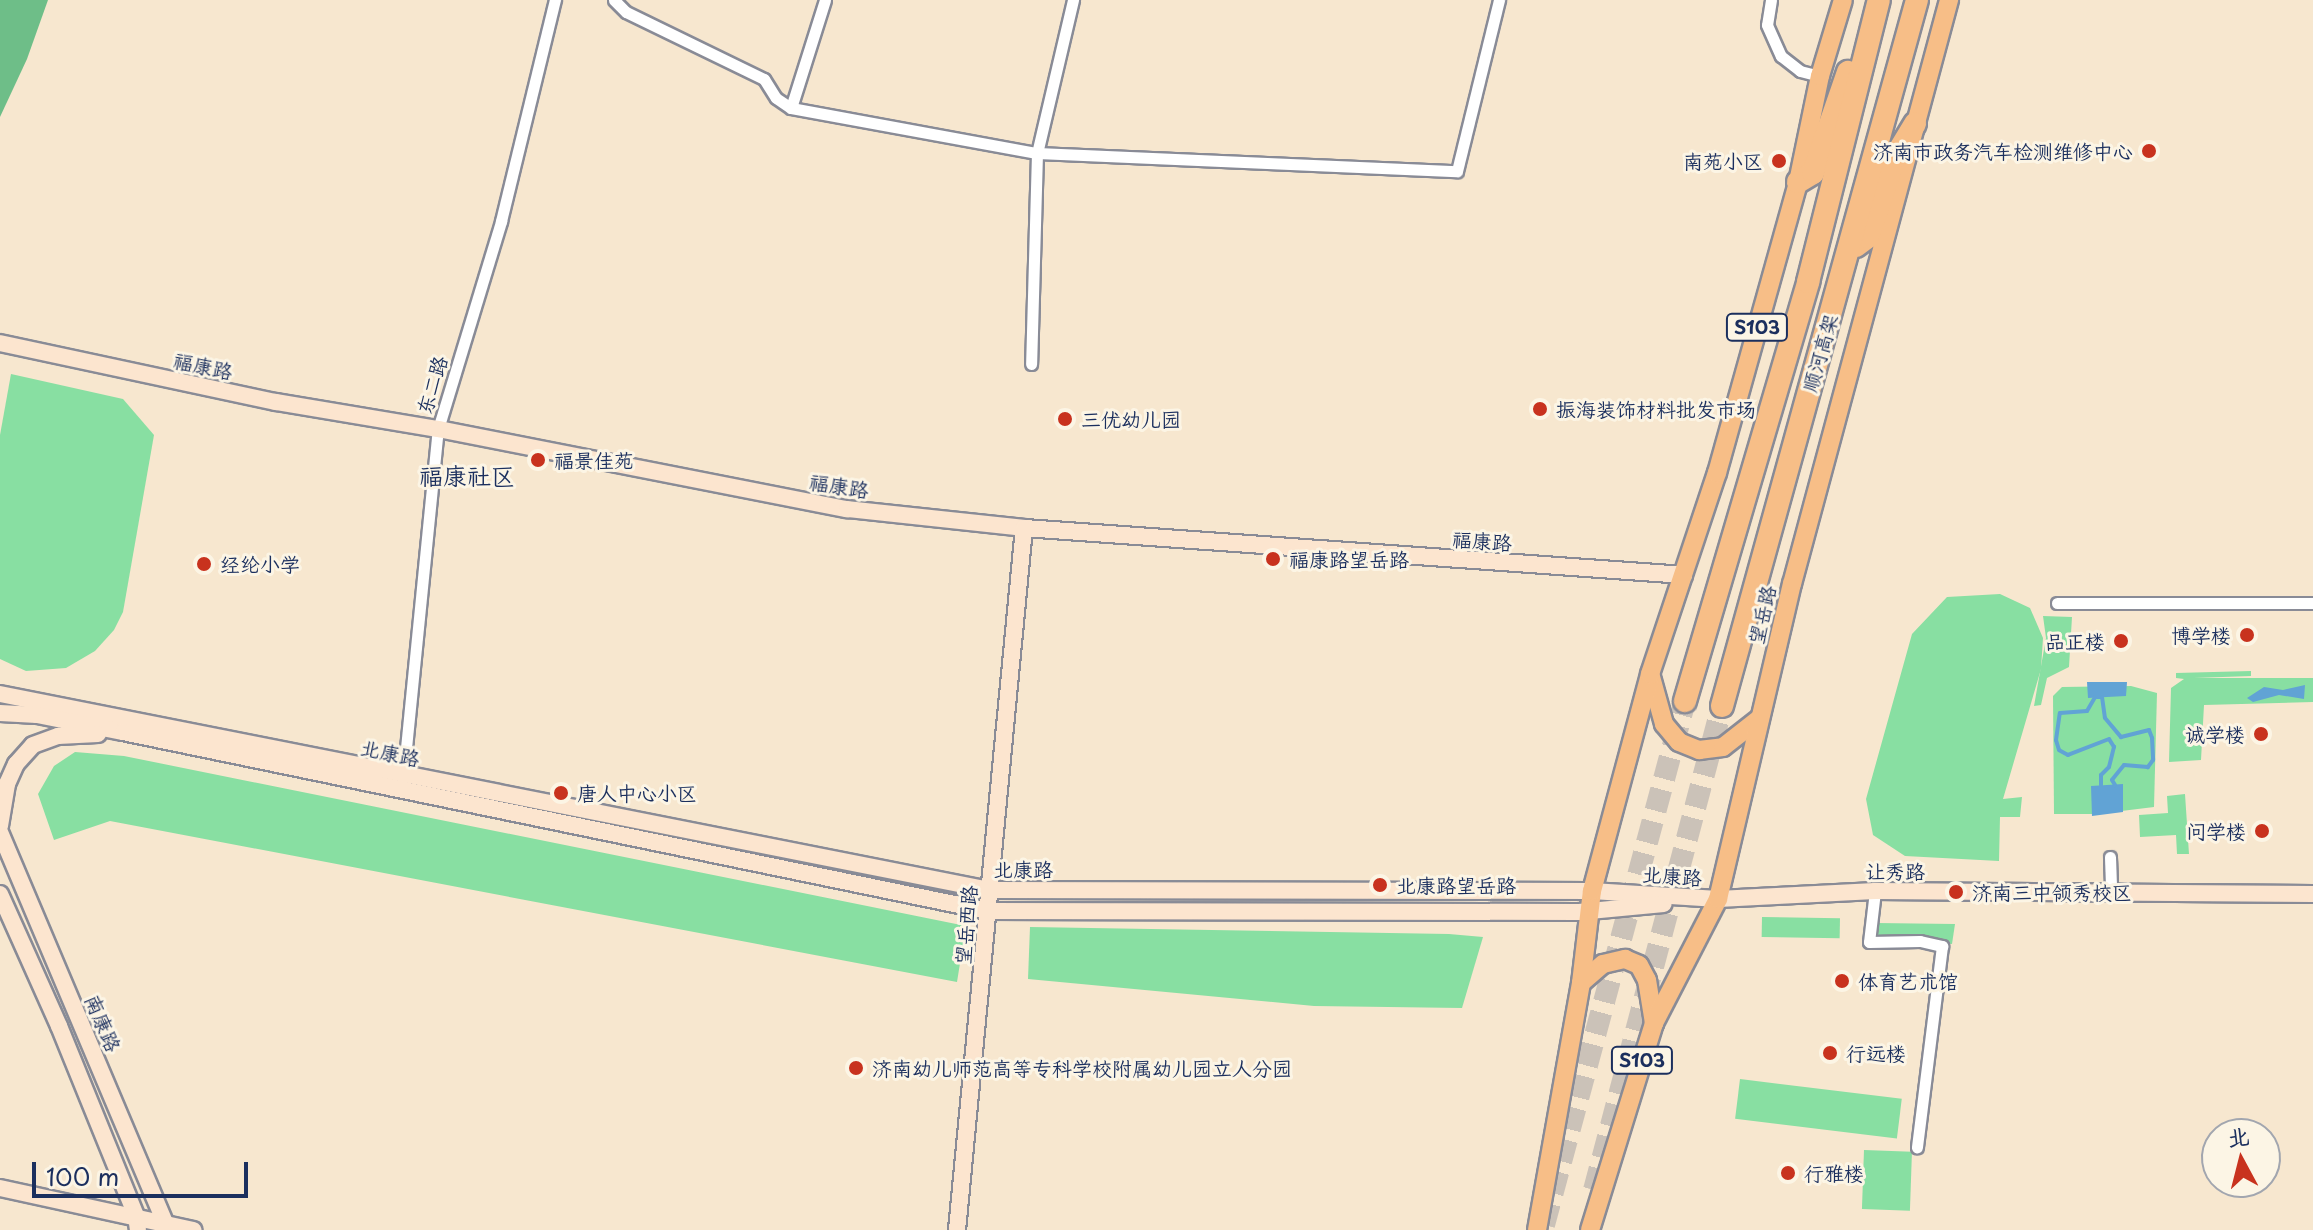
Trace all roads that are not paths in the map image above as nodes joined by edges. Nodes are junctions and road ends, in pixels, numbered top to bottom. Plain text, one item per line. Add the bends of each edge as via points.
1 (555, 0) edge
2 (614, 0) edge
3 (825, 0) edge
4 (1073, 0) edge
5 (1499, 0) edge
6 (1771, 0) edge
7 (1843, 0) edge
8 (1879, 0) edge
9 (1917, 0) edge
10 (1949, 0) edge
11 (1864, 54) junction
12 (1820, 76) junction
13 (791, 108) junction
14 (1915, 124) junction
15 (1037, 153) junction
16 (1798, 182) junction
17 (1849, 251) junction
18 (0, 343) edge
19 (1031, 364) dead end
20 (438, 429) junction
21 (1024, 528) junction
22 (1684, 575) junction
23 (2057, 603) dead end
24 (2313, 603) edge
25 (1650, 674) junction
26 (0, 694) edge
27 (1685, 701) tunnel mouth
28 (1722, 706) tunnel mouth
29 (0, 713) edge
30 (1760, 718) junction
31 (123, 732) junction
32 (402, 784) junction
33 (0, 826) edge
34 (0, 832) edge
35 (2110, 857) dead end
36 (989, 890) junction
37 (1592, 891) junction
38 (1875, 891) junction
39 (2111, 893) junction
40 (0, 894) edge
41 (2313, 894) edge
42 (1718, 899) junction
43 (988, 911) junction
44 (1587, 911) junction
45 (1581, 983) junction
46 (1654, 1023) junction
47 (1917, 1147) dead end
48 (0, 1188) edge
49 (137, 1223) edge
50 (167, 1227) edge
51 (193, 1230) edge
52 (957, 1230) edge
53 (1537, 1230) edge
54 (1590, 1230) edge

1 - 20 street, 东二路 via 501,221
2 - 13 street via 626,12 764,79 776,98
3 - 13 street
4 - 15 street
5 - 15 street via 1457,171
6 - 12 street via 1770,39 1800,71
7 - 12 main road, S103
8 - 11 highway, 顺河高架
9 - 17 highway, 顺河高架
10 - 14 main road, 望岳路 / S103
11 - 16 highway via 1850,66 1813,173
11 - 27 highway, 顺河高架 via 1808,282
12 - 16 main road, S103
13 - 15 street
14 - 17 highway via 1895,157 1868,237
14 - 30 main road, 望岳路 / S103
15 - 19 street
16 - 22 main road, S103
17 - 28 highway, 顺河高架
18 - 20 street, 福康路 via 276,402
20 - 21 street, 福康路 via 847,509
20 - 32 street, 东二路
21 - 22 street, 福康路
21 - 36 street, 望岳西路
22 - 25 main road, S103
23 - 24 street
25 - 30 main road via 1664,724 1679,742 1699,750 1723,747
25 - 37 main road, S103
26 - 32 street, 北康路
29 - 31 street, 北康路
30 - 42 main road, 望岳路 / S103
31 - 32 street, 北康路
31 - 33 street via 58,736 33,745 7,784
32 - 36 street, 北康路
32 - 43 street, 北康路
34 - 50 street, 南康路
35 - 39 street
36 - 37 street, 北康路
36 - 43 street, 望岳西路
37 - 42 street, 北康路
37 - 44 main road, S103
38 - 39 street, 让秀路
38 - 42 street, 让秀路
38 - 47 street via 1869,942 1942,946
39 - 41 street, 让秀路
40 - 49 street, 南康路
42 - 44 street, 北康路
42 - 46 main road, 望岳路 / S103
43 - 44 street, 北康路
43 - 52 street, 望岳西路
44 - 45 main road, S103
45 - 46 main road via 1603,964 1625,959 1639,965
45 - 53 main road, S103
46 - 54 main road, 望岳路 / S103
48 - 49 street
49 - 50 street
50 - 51 street

